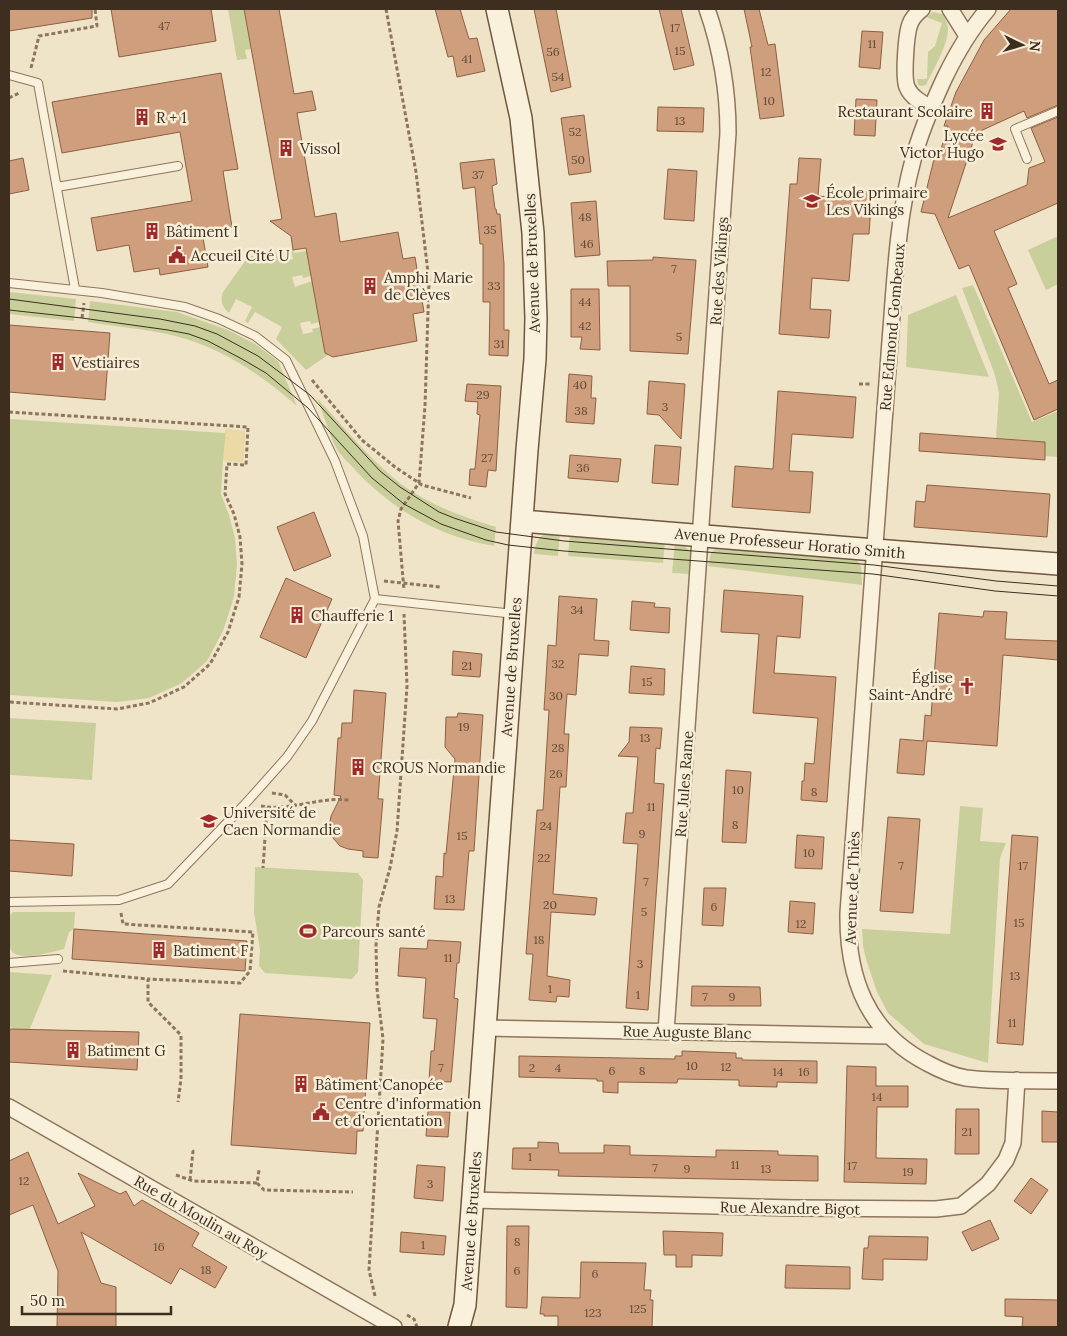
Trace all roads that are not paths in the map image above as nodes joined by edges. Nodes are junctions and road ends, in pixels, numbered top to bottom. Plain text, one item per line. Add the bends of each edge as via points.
1 (497, 9) edge
2 (707, 9) edge
3 (922, 9) edge
4 (950, 9) edge
5 (988, 9) edge
6 (967, 36) junction
7 (9, 75) edge
8 (930, 108) junction
9 (1058, 111) edge
10 (1026, 159) dead end
11 (178, 166) dead end
12 (56, 187) junction
13 (9, 282) edge
14 (75, 289) junction
15 (522, 521) junction
16 (701, 536) junction
17 (875, 550) junction
18 (1058, 564) edge
19 (375, 598) junction
20 (515, 614) junction
21 (9, 902) edge
22 (58, 959) road end
23 (9, 963) edge
24 (485, 1028) junction
25 (666, 1032) junction
26 (888, 1036) junction
27 (1017, 1080) junction
28 (1058, 1081) edge
29 (9, 1107) edge
30 (473, 1200) junction
31 (394, 1327) edge
32 (459, 1327) edge

1 - 15 street, Avenue de Bruxelles via 521,118 533,233 536,318
2 - 16 street, Rue des Vikings via 726,86 728,133
3 - 8 street via 910,24 906,75 907,87 912,94
4 - 6 street
5 - 6 street, Rue Edmond Gombeaux
6 - 8 street, Rue Edmond Gombeaux
7 - 12 lane via 38,83
8 - 17 street, Rue Edmond Gombeaux via 913,160 898,251
9 - 10 lane via 1015,129
11 - 12 lane
12 - 14 lane
13 - 14 lane
14 - 19 lane via 185,307 255,336 286,360 338,469 364,536
15 - 16 street, Avenue Professeur Horatio Smith
15 - 20 street, Avenue de Bruxelles
16 - 17 street, Avenue Professeur Horatio Smith
16 - 25 street, Rue Jules Rame
17 - 18 street, Avenue Professeur Horatio Smith
17 - 26 street, Avenue de Thiès via 848,943 857,986
19 - 20 lane
19 - 21 lane via 312,721 287,757 168,884 118,900
20 - 24 street, Avenue de Bruxelles
22 - 23 lane
24 - 25 street, Rue Auguste Blanc
24 - 30 street, Avenue de Bruxelles
25 - 26 street, Rue Auguste Blanc
26 - 27 street, Avenue de Thiès via 919,1059 965,1078
27 - 28 street, Avenue de Thiès
27 - 30 street, Rue Alexandre Bigot via 1013,1143 1006,1160 988,1184 961,1206 936,1209 795,1208
29 - 31 street, Rue du Moulin au Roy
30 - 32 street, Avenue de Bruxelles via 465,1305

